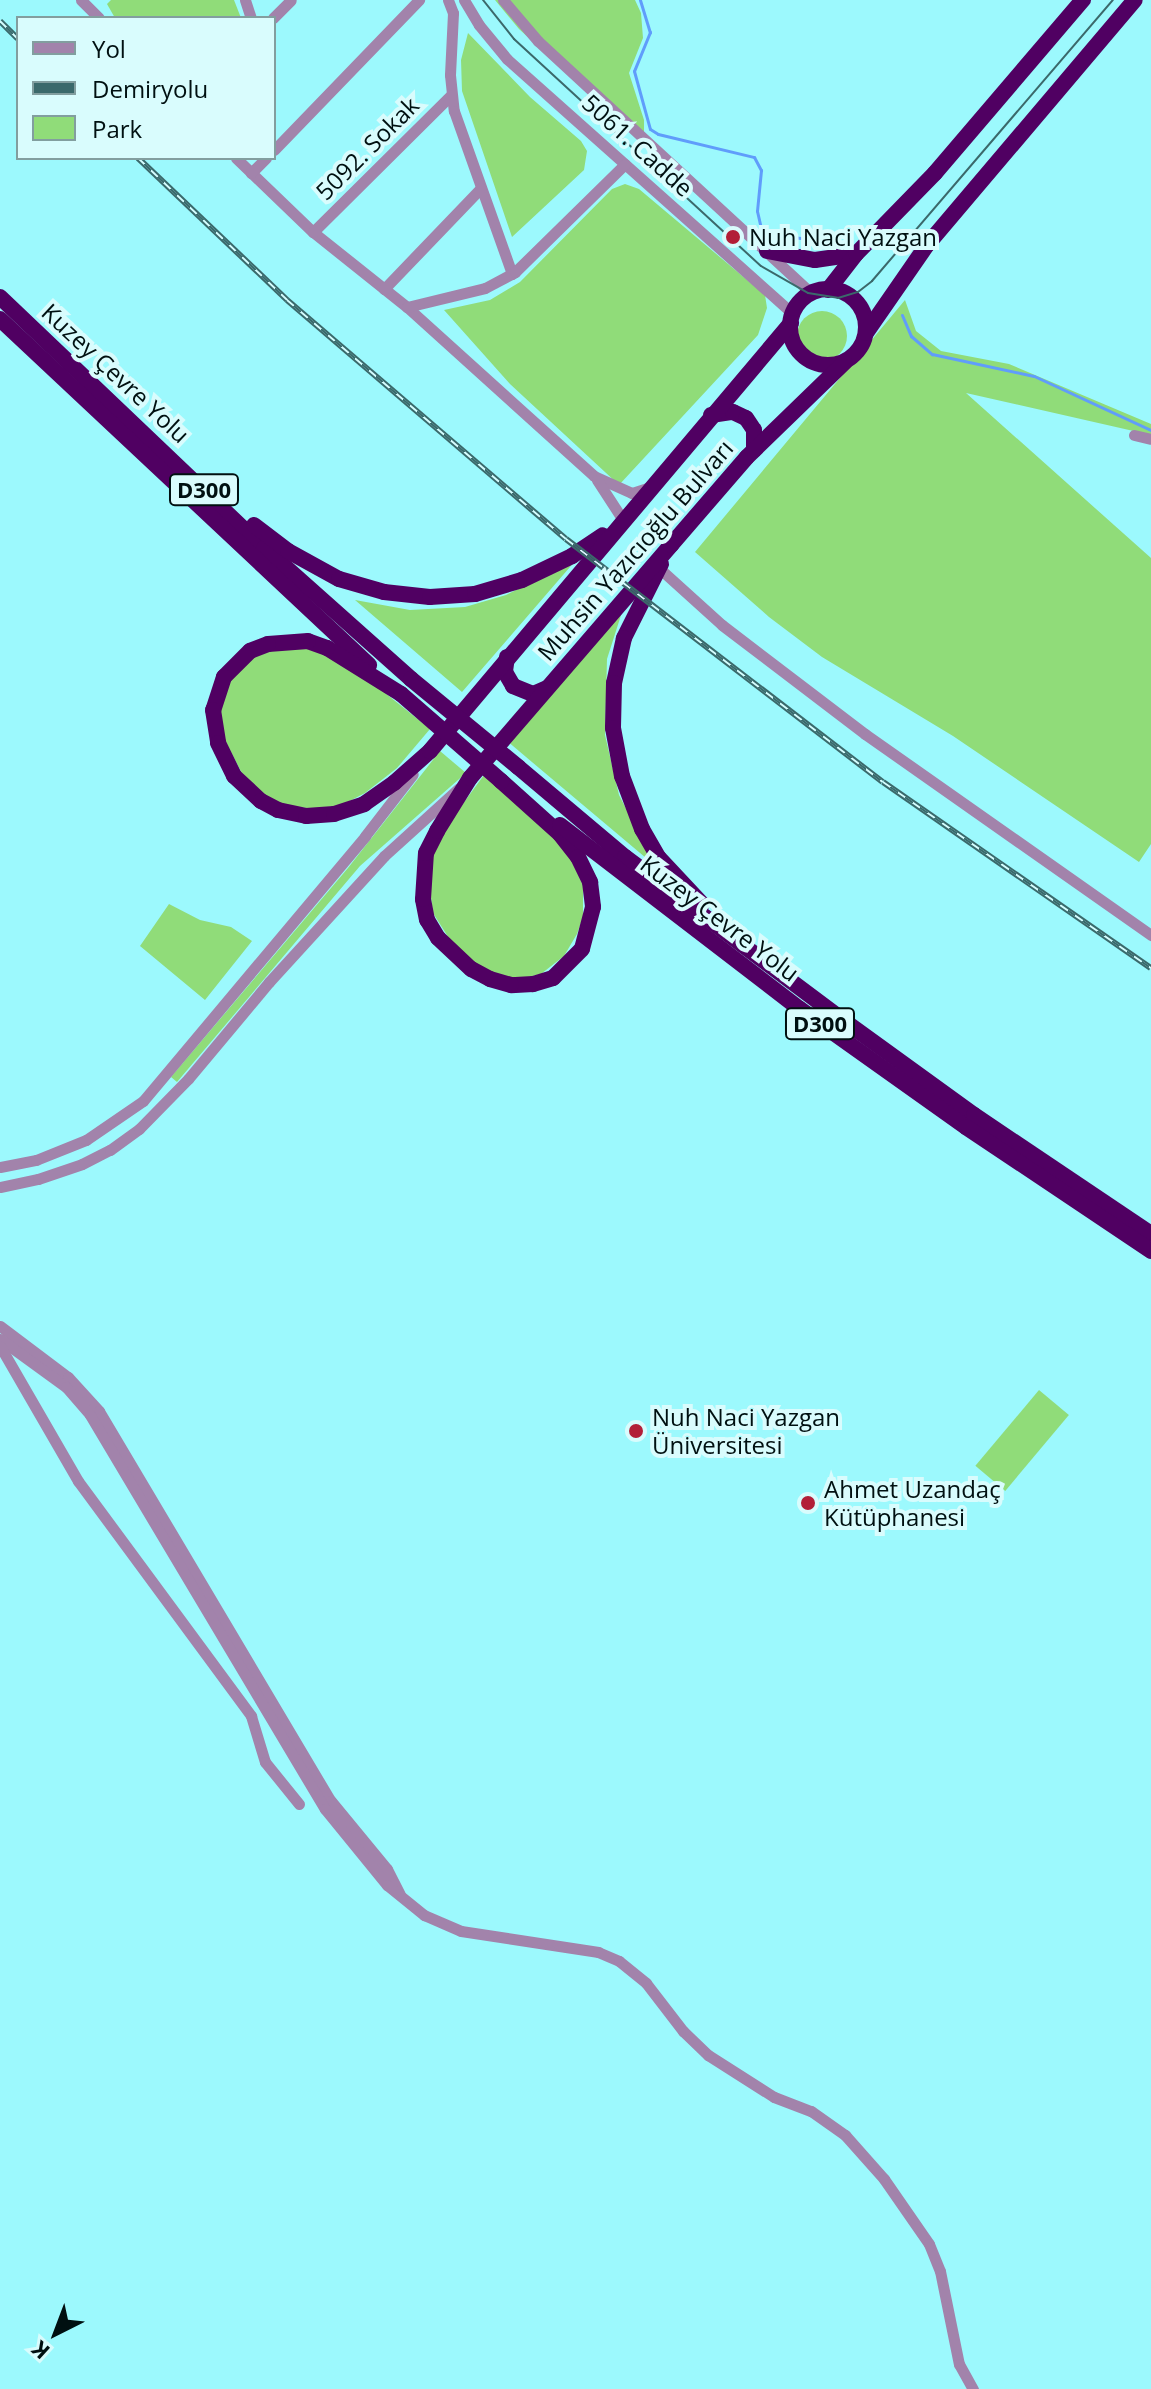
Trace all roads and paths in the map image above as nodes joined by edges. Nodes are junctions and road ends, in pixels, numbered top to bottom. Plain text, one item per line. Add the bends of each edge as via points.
1 (81, 0) edge
2 (291, 0) edge
3 (419, 0) edge
4 (448, 0) edge
5 (464, 0) edge
6 (503, 0) edge
7 (1083, 0) edge
8 (1135, 0) edge
9 (97, 16) edge
10 (275, 16) edge
11 (451, 95) junction
12 (276, 148) edge
13 (238, 160) edge
14 (264, 160) edge
15 (625, 164) junction
16 (251, 173) junction
17 (481, 188) junction
18 (313, 232) junction
19 (767, 251) junction
20 (856, 254) junction
21 (512, 274) junction
22 (384, 289) junction
23 (820, 292) junction
24 (0, 297) edge
25 (407, 307) junction
26 (0, 319) edge
27 (792, 319) junction
28 (866, 333) junction
29 (845, 362) junction
30 (711, 415) junction
31 (145, 433) junction
32 (1134, 435) dead end
33 (1151, 439) edge
34 (754, 450) junction
35 (594, 476) junction
36 (651, 487) junction
37 (623, 520) junction
38 (671, 545) junction
39 (659, 568) junction
40 (507, 656) junction
41 (548, 687) junction
42 (401, 694) junction
43 (430, 751) junction
44 (470, 778) junction
45 (501, 781) junction
46 (1151, 935) edge
47 (836, 1015) junction
48 (0, 1167) edge
49 (0, 1187) edge
50 (1151, 1234) edge
51 (1151, 1251) edge
52 (0, 1326) edge
53 (0, 1339) edge
54 (0, 1346) edge
55 (299, 1804) dead end
56 (400, 1894) junction
57 (973, 2389) edge

1 - 9 street
2 - 10 street
3 - 12 street
4 - 11 street via 453,13
5 - 15 street, 5061. Cadde via 507,59
6 - 19 street, 5061. Cadde via 538,41
7 - 20 highway via 935,173
8 - 28 highway via 927,245
11 - 17 street
11 - 18 street, 5092. Sokak
13 - 16 street
14 - 16 street
15 - 21 street
15 - 27 street, 5061. Cadde
16 - 18 street
17 - 21 street
17 - 22 street
18 - 22 street
19 - 20 highway via 815,260
19 - 23 street, 5061. Cadde
20 - 23 highway
21 - 25 street via 485,288
22 - 25 street
23 - 27 highway
23 - 28 highway via 854,300 863,312
24 - 31 highway, Kuzey Çevre Yolu / D300
25 - 35 street
26 - 42 highway, Kuzey Çevre Yolu / D300
27 - 29 highway via 792,338 804,356 823,365
27 - 30 highway, Muhsin Yazıcıoğlu Bulvarı
28 - 29 highway
29 - 34 highway, Muhsin Yazıcıoğlu Bulvarı
30 - 34 highway via 733,412 746,418 754,430
30 - 36 highway, Muhsin Yazıcıoğlu Bulvarı
31 - 37 highway via 288,551 339,579 384,592 453,597 498,589 572,556
31 - 47 highway, Kuzey Çevre Yolu / D300, bridge via 411,679 625,857
32 - 33 street
34 - 38 highway, Muhsin Yazıcıoğlu Bulvarı
35 - 36 street via 632,493
35 - 37 street
36 - 37 highway, Muhsin Yazıcıoğlu Bulvarı
37 - 40 highway, Muhsin Yazıcıoğlu Bulvarı
38 - 39 highway
38 - 41 highway, Muhsin Yazıcıoğlu Bulvarı
39 - 46 street via 722,625 865,734
39 - 47 highway via 624,638 614,683 616,752 631,801 659,858 682,885
40 - 41 highway via 505,672 513,686 533,694
40 - 43 highway, Muhsin Yazıcıoğlu Bulvarı
41 - 44 highway, Muhsin Yazıcıoğlu Bulvarı
42 - 43 highway, Muhsin Yazıcıoğlu Bulvarı via 327,648 308,641 268,644 250,651 224,677 213,710 218,743 234,776 247,789 278,810 306,816 364,804
42 - 45 highway, D300, bridge
43 - 48 street via 143,1101 86,1140
44 - 45 highway, Muhsin Yazıcıoğlu Bulvarı via 426,853 422,888 427,920 453,955 471,969 511,985 533,984 553,978 582,949 590,928 592,894 578,857 560,834
44 - 49 street via 384,856 139,1129 82,1164
45 - 51 highway, Kuzey Çevre Yolu / D300 via 800,1009
47 - 50 highway, Kuzey Çevre Yolu / D300
52 - 56 street via 68,1377 99,1411 331,1801 387,1869
53 - 56 street via 66,1387 90,1415 325,1809
54 - 55 street via 78,1481 251,1716 265,1762
56 - 57 street via 424,1915 461,1931 598,1952 619,1961 646,1983 699,2048 845,2135 929,2244 940,2271 959,2364

